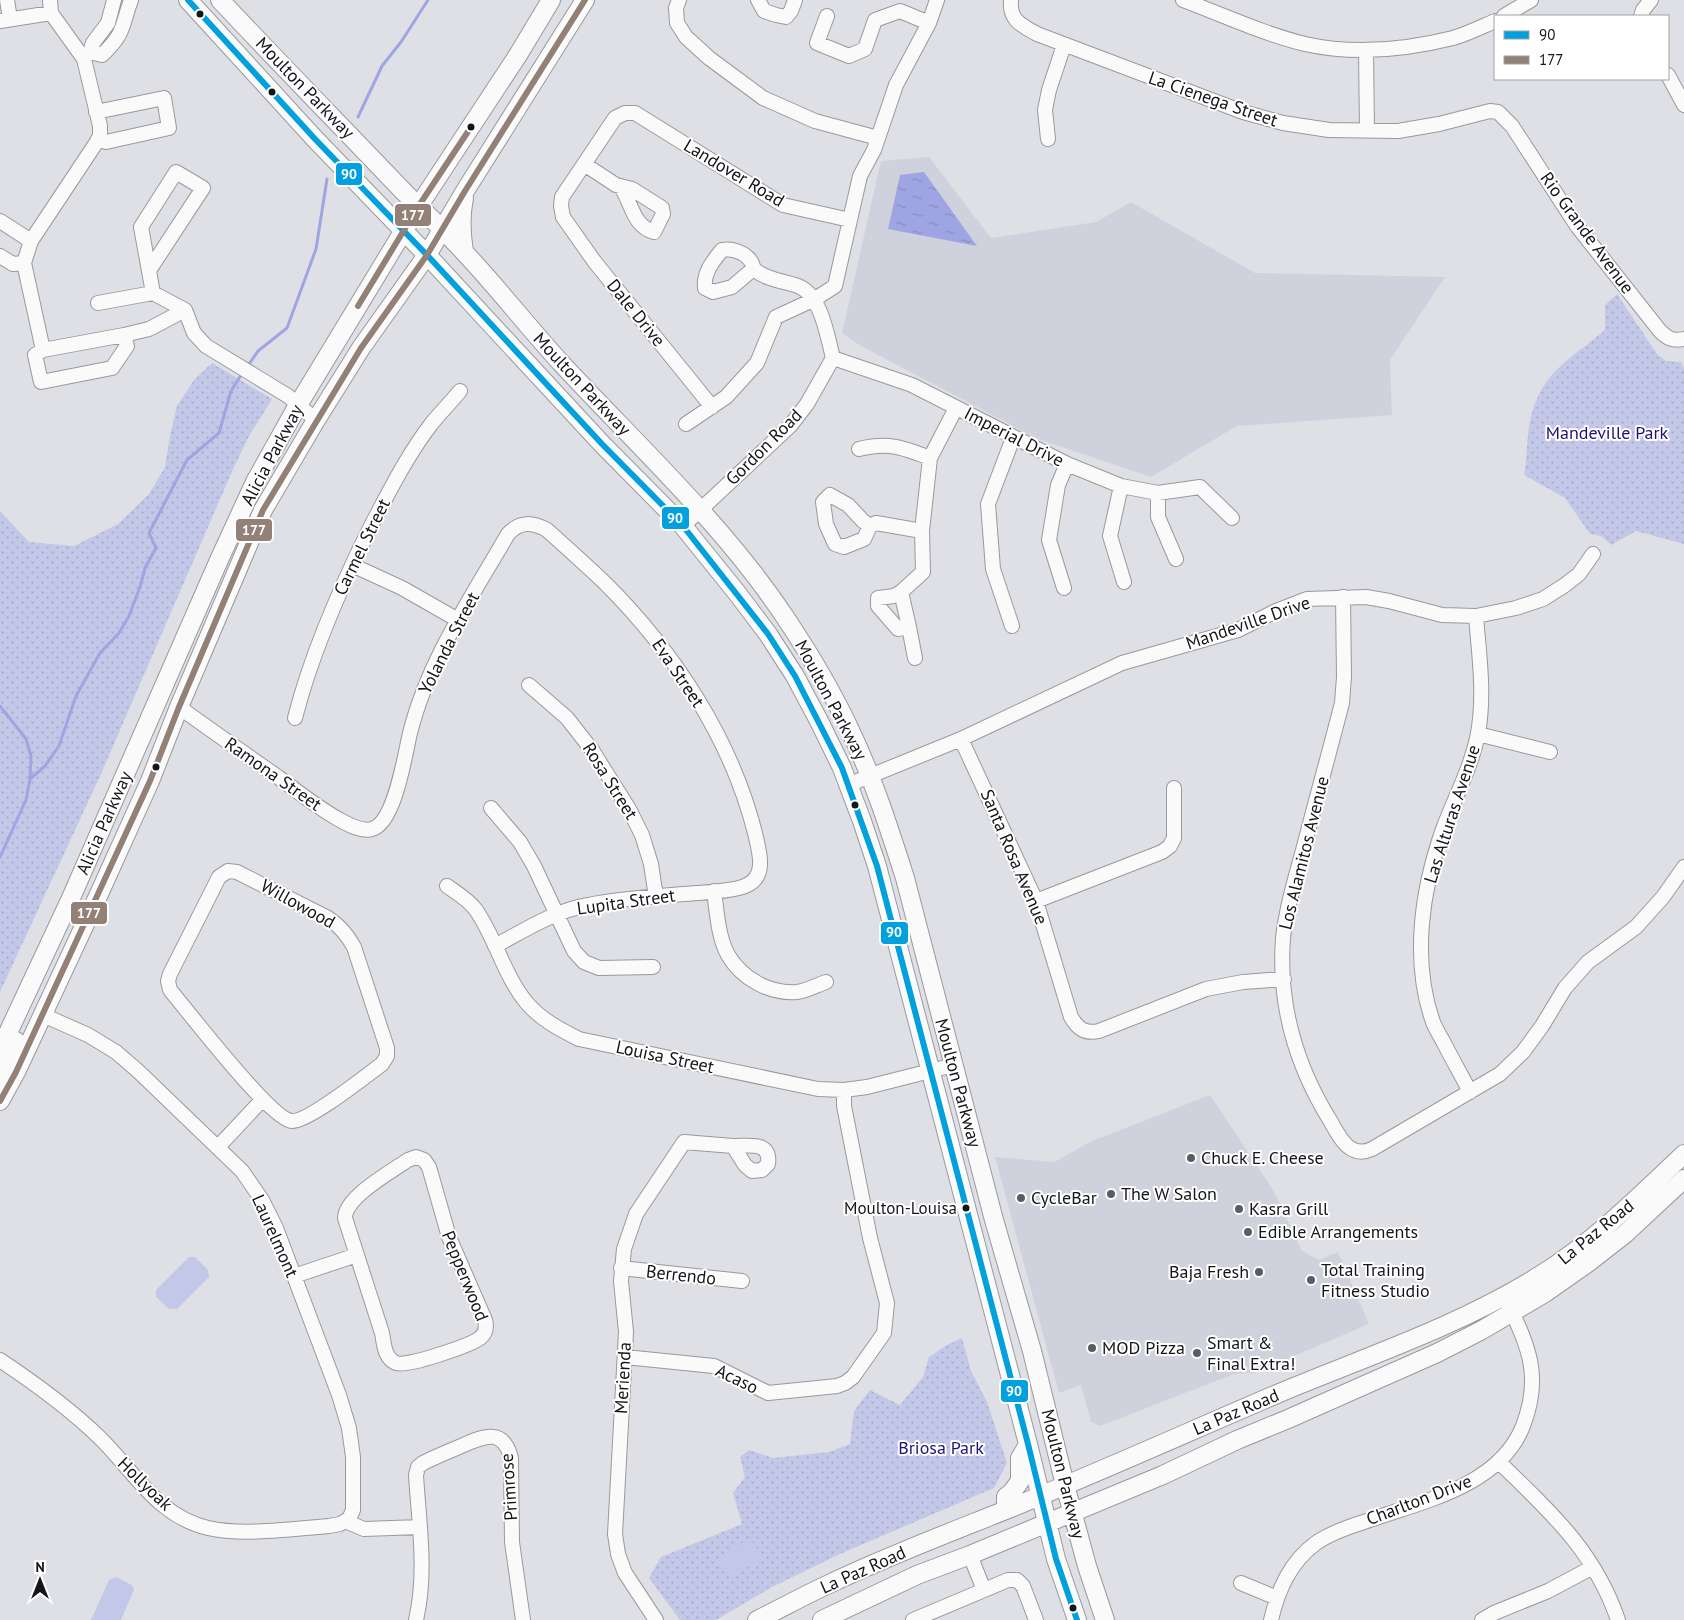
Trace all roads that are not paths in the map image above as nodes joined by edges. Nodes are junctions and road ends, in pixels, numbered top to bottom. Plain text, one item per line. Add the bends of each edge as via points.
1 (7, 0) edge
2 (114, 0) edge
3 (130, 0) edge
4 (188, 0) edge
5 (220, 0) edge
6 (551, 0) edge
7 (585, 0) edge
8 (679, 0) edge
9 (758, 0) edge
10 (794, 0) edge
11 (937, 0) edge
12 (1011, 0) edge
13 (1183, 0) edge
14 (1531, 0) edge
15 (1651, 0) edge
16 (50, 7) edge
17 (1506, 15) edge
18 (1641, 15) edge
19 (827, 16) dead end
20 (5, 20) edge
21 (1494, 21) edge
22 (929, 23) junction
23 (1064, 45) junction
24 (1366, 50) junction
25 (87, 55) junction
26 (1669, 77) edge
27 (1684, 105) edge
28 (96, 112) junction
29 (1498, 112) joint
30 (1367, 132) junction
31 (878, 138) junction
32 (98, 139) junction
33 (1048, 139) dead end
34 (584, 164) junction
35 (622, 187) dead end
36 (465, 191) junction
37 (418, 207) junction
38 (850, 220) junction
39 (0, 221) edge
40 (442, 230) junction
41 (404, 233) junction
42 (31, 241) junction
43 (464, 252) junction
44 (0, 256) edge
45 (427, 256) junction
46 (24, 263) junction
47 (150, 269) junction
48 (754, 269) dead end
49 (153, 293) junction
50 (815, 299) junction
51 (98, 303) dead end
52 (185, 310) junction
53 (124, 335) junction
54 (1684, 338) edge
55 (43, 350) junction
56 (833, 358) junction
57 (460, 392) dead end
58 (298, 405) junction
59 (712, 406) junction
60 (956, 408) junction
61 (316, 420) junction
62 (686, 424) dead end
63 (1012, 438) junction
64 (858, 450) dead end
65 (930, 458) junction
66 (1067, 464) junction
67 (1121, 486) junction
68 (1158, 493) junction
69 (699, 510) junction
70 (1232, 518) dead end
71 (524, 523) joint
72 (683, 526) junction
73 (870, 526) dead end
74 (922, 531) junction
75 (1593, 554) dead end
76 (1176, 560) dead end
77 (352, 564) junction
78 (1124, 582) dead end
79 (1064, 588) dead end
80 (901, 592) junction
81 (1343, 597) junction
82 (1476, 616) junction
83 (458, 620) junction
84 (909, 626) junction
85 (1012, 626) dead end
86 (915, 658) dead end
87 (529, 685) dead end
88 (159, 698) junction
89 (179, 707) junction
90 (295, 718) dead end
91 (1478, 734) junction
92 (961, 739) junction
93 (1550, 752) dead end
94 (870, 777) junction
95 (848, 785) junction
96 (1174, 788) dead end
97 (490, 808) dead end
98 (372, 829) joint
99 (1684, 867) edge
100 (759, 873) joint
101 (447, 886) dead end
102 (714, 892) junction
103 (656, 897) junction
104 (71, 898) junction
105 (1036, 901) junction
106 (556, 913) junction
107 (495, 946) junction
108 (653, 967) dead end
109 (1284, 979) junction
110 (826, 982) dead end
111 (43, 1015) junction
112 (0, 1050) edge
113 (954, 1065) junction
114 (931, 1071) junction
115 (0, 1073) edge
116 (844, 1090) junction
117 (1470, 1092) junction
118 (259, 1097) junction
119 (0, 1101) edge
120 (215, 1144) junction
121 (733, 1146) dead end
122 (1684, 1154) edge
123 (1684, 1179) edge
124 (358, 1259) junction
125 (621, 1268) junction
126 (296, 1280) junction
127 (742, 1281) dead end
128 (1504, 1296) junction
129 (1512, 1313) junction
130 (625, 1357) junction
131 (0, 1360) edge
132 (1028, 1444) junction
133 (1498, 1462) junction
134 (1065, 1485) junction
135 (1040, 1495) junction
136 (1006, 1510) junction
137 (1072, 1513) junction
138 (348, 1518) junction
139 (419, 1523) junction
140 (1047, 1523) junction
141 (970, 1555) junction
142 (1593, 1567) junction
143 (1241, 1583) dead end
144 (984, 1590) junction
145 (1277, 1598) junction
146 (416, 1620) edge
147 (523, 1620) edge
148 (656, 1620) edge
149 (756, 1620) edge
150 (822, 1620) edge
151 (913, 1620) edge
152 (1036, 1620) edge
153 (1077, 1620) edge
154 (1106, 1620) edge
155 (1272, 1620) edge
156 (1482, 1620) edge
157 (1618, 1620) edge

1 - 20 street
2 - 25 street via 108,23
3 - 25 street via 119,36 102,54
4 - 41 main road, Moulton Parkway
5 - 37 main road, Moulton Parkway
6 - 37 main road, Alicia Parkway
7 - 36 main road, Alicia Parkway
8 - 31 street via 677,23 686,37 763,98 815,121
9 - 10 street via 764,11 786,17
11 - 22 street
12 - 23 street, La Cienega Street via 1010,8 1021,26
13 - 24 street via 1306,44
14 - 17 street
15 - 18 street
16 - 20 street
16 - 25 street
19 - 22 street via 817,43 849,56 865,49 875,20 900,11
21 - 24 street via 1454,37 1418,46
22 - 31 street via 896,85
23 - 30 street, La Cienega Street via 1243,112 1329,130
23 - 33 street via 1045,110
24 - 30 street
25 - 28 street
26 - 27 street
28 - 32 street via 100,126
28 - 32 street via 164,98 169,128 106,142
29 - 30 street, La Cienega Street via 1482,112 1398,131
29 - 54 street, Rio Grande Avenue via 1512,126 1577,226 1660,331 1667,338
31 - 38 street via 860,176
32 - 42 street
34 - 35 street
34 - 38 street, Landover Road via 615,118 635,113 783,205
34 - 59 street, Dale Drive via 562,197 563,217 594,261
36 - 40 main road, Alicia Parkway
36 - 43 main road via 460,220
37 - 40 main road, Moulton Parkway
37 - 41 main road, Alicia Parkway
38 - 50 street via 836,286
39 - 42 street
40 - 43 main road, Moulton Parkway
40 - 45 main road, Alicia Parkway
41 - 45 main road, Moulton Parkway
41 - 58 main road, Alicia Parkway
42 - 46 street
43 - 69 main road, Moulton Parkway via 599,404
44 - 46 street via 13,264
45 - 61 main road, Alicia Parkway via 361,348
45 - 72 main road, Moulton Parkway
46 - 55 street
47 - 47 street via 203,188 176,172 142,227
47 - 49 street
48 - 50 street via 765,277 799,286
49 - 51 street
49 - 52 street
50 - 56 street
50 - 59 street via 776,317 757,363
52 - 53 street via 149,329
52 - 58 street via 194,333 209,348
53 - 55 street
53 - 55 street via 127,346 112,368 41,382 35,355
56 - 60 street, Imperial Drive via 912,385
56 - 69 street, Gordon Road via 807,404 790,426
57 - 77 street, Carmel Street via 417,445
58 - 61 street
58 - 88 main road, Alicia Parkway via 251,490
59 - 62 street
60 - 63 street, Imperial Drive
60 - 65 street
61 - 89 main road, Alicia Parkway via 263,510
63 - 66 street, Imperial Drive
63 - 85 street via 988,504 993,569
64 - 65 street via 876,445 897,446
65 - 74 street
66 - 67 street, Imperial Drive
66 - 79 street via 1058,485 1049,540
67 - 68 street, Imperial Drive
67 - 78 street via 1110,536
68 - 70 street, Imperial Drive via 1200,487
68 - 76 street via 1158,517
69 - 72 street, Gordon Road
69 - 94 main road, Moulton Parkway via 741,559 808,652 850,728
71 - 83 street, Yolanda Street via 508,534
71 - 100 street, Eva Street via 536,524 547,530 606,584 653,636 683,676 732,763 749,811 761,862
72 - 95 main road, Moulton Parkway via 768,634 796,676
73 - 74 street via 876,523
74 - 80 street via 924,572
75 - 82 street, Mandeville Drive via 1579,574 1543,599
77 - 83 street
77 - 90 street, Carmel Street via 303,686
80 - 84 street
80 - 84 street via 878,598 878,606 898,629
81 - 82 street, Mandeville Drive via 1390,601 1442,615
81 - 92 street, Mandeville Drive via 1307,600 1238,630 1122,663
81 - 109 street, Los Alamitos Avenue via 1342,703 1289,902 1283,939
82 - 91 street, Las Alturas Avenue via 1482,683
83 - 98 street, Yolanda Street via 435,663 419,703 386,817
84 - 86 street
87 - 103 street, Rosa Street via 567,718 592,750 628,809 642,834
88 - 89 main road
88 - 104 main road, Alicia Parkway
89 - 98 street, Ramona Street via 325,811 351,826
89 - 111 main road, Alicia Parkway via 150,781
91 - 93 street
91 - 117 street, Las Alturas Avenue via 1428,880 1421,964 1424,993 1433,1023
92 - 94 street, Mandeville Drive
92 - 105 street, Santa Rosa Avenue
94 - 95 street, Mandeville Drive
94 - 113 main road, Moulton Parkway via 905,878
95 - 114 main road, Moulton Parkway via 877,866
96 - 105 street via 1174,838 1170,846 1162,852
97 - 106 street via 520,842
99 - 117 street via 1636,927 1588,962 1565,988 1523,1052 1500,1074
100 - 102 street, Lupita Street via 745,887
101 - 107 street, Louisa Street via 476,910
102 - 103 street, Lupita Street
102 - 110 street via 721,936 728,956 743,973 776,991 798,992
103 - 106 street, Lupita Street via 587,905
104 - 111 main road via 68,922 36,996
104 - 112 main road, Alicia Parkway
105 - 109 street, Santa Rosa Avenue via 1071,1017 1084,1032 1099,1031 1206,989
106 - 107 street, Lupita Street
106 - 108 street via 574,951 584,962 599,968
107 - 116 street, Louisa Street via 526,1002 557,1028 579,1039 818,1089
109 - 117 street, Los Alamitos Avenue via 1287,1016 1297,1055 1316,1097 1348,1148 1366,1152
111 - 115 main road via 26,1021
111 - 119 main road, Alicia Parkway
111 - 120 street, Laurelmont via 88,1035 116,1052
113 - 114 street, Louisa Street
113 - 134 main road, Moulton Parkway
114 - 116 street, Louisa Street
114 - 132 main road, Moulton Parkway
116 - 130 street, Acaso via 844,1106 870,1238 887,1303 884,1333 853,1377 837,1386 772,1393 763,1392 714,1366
118 - 118 street, Willowood via 170,990 168,981 219,877 228,871 238,872 328,918 348,935 387,1048 382,1064 301,1119 292,1121 284,1118
118 - 120 street
120 - 126 street, Laurelmont via 242,1171 262,1200
121 - 125 street, Merienda via 684,1142 636,1214
122 - 128 main road, La Paz Road via 1637,1199 1574,1251
123 - 129 main road, La Paz Road via 1589,1262
124 - 124 street, Pepperwood via 345,1218 348,1206 366,1189 408,1160 416,1157 424,1160 429,1167 449,1237 485,1320 484,1334 458,1348 406,1365 397,1364 385,1351
124 - 126 street
125 - 127 street, Berrendo
125 - 130 street, Merienda
126 - 138 street, Laurelmont via 340,1395 349,1428 354,1492 353,1510
128 - 129 street, Charlton Drive
128 - 134 main road, La Paz Road via 1404,1344
129 - 133 street, Charlton Drive via 1529,1349 1532,1392 1521,1432
129 - 137 main road, La Paz Road via 1437,1353
130 - 148 street, Merienda via 615,1534 625,1574
131 - 138 street, Hollyoak via 70,1410 101,1439 145,1490 184,1520 229,1532 329,1526
132 - 135 main road, Moulton Parkway
132 - 136 main road via 1020,1458 1020,1481 1006,1497
133 - 142 street via 1559,1520
133 - 145 street, Charlton Drive via 1456,1490 1342,1529 1316,1543 1287,1574
134 - 135 main road, La Paz Road
134 - 137 main road, Moulton Parkway
135 - 136 main road, La Paz Road
135 - 140 main road, Moulton Parkway
136 - 149 main road, La Paz Road via 825,1586
137 - 140 main road, La Paz Road
137 - 154 main road, Moulton Parkway
138 - 139 street
139 - 146 street, Primrose via 422,1583
139 - 147 street, Primrose via 418,1467 481,1437 501,1439 511,1458 512,1542
140 - 141 main road, La Paz Road
140 - 153 main road, Moulton Parkway
141 - 144 street
141 - 150 main road, La Paz Road via 917,1575
142 - 156 street
142 - 157 street
143 - 145 street
144 - 151 street
144 - 152 street via 1008,1580 1017,1580 1023,1586
145 - 155 street, Charlton Drive

